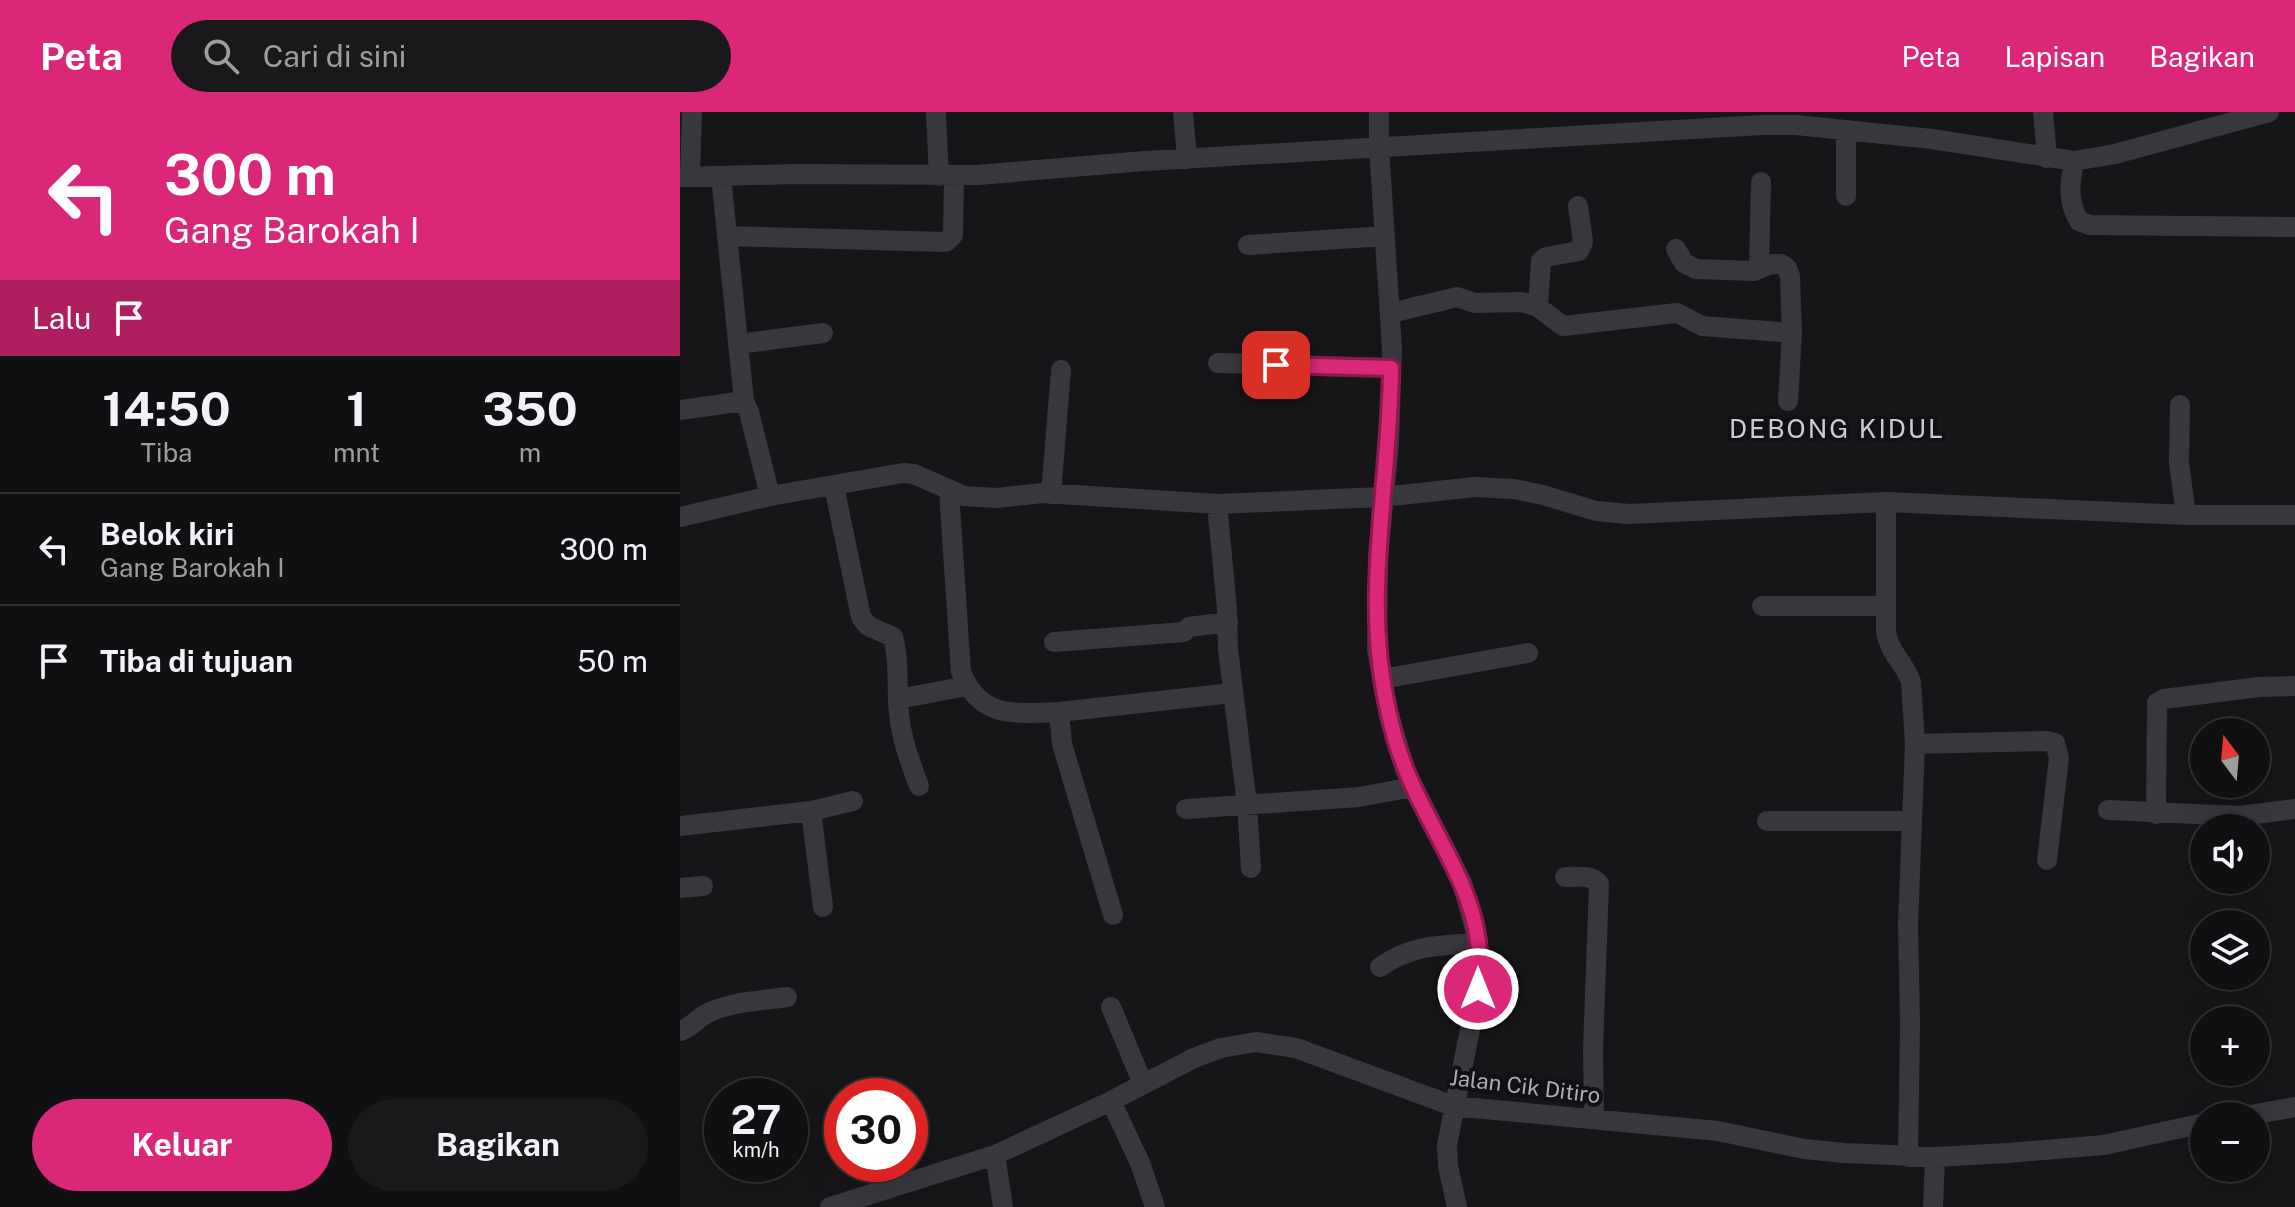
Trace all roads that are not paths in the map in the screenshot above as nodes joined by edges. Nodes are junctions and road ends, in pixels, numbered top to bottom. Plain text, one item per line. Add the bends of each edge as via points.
1 (692, 112) edge
2 (1183, 112) edge
3 (1379, 112) edge
4 (1638, 112) edge
5 (2043, 112) edge
6 (2269, 112) edge
7 (936, 115) dead end
8 (1846, 131) junction
9 (1638, 134) junction
10 (1379, 147) junction
11 (2047, 158) junction
12 (1187, 159) junction
13 (2074, 161) junction
14 (721, 176) junction
15 (946, 176) junction
16 (685, 177) edge
17 (1761, 182) dead end
18 (1846, 196) dead end
19 (1578, 206) dead end
20 (2295, 227) edge
21 (727, 236) junction
22 (1385, 236) junction
23 (1248, 245) dead end
24 (1676, 249) dead end
25 (1759, 269) junction
26 (1538, 307) junction
27 (1391, 313) junction
28 (823, 333) dead end
29 (1792, 333) junction
30 (738, 344) junction
31 (1218, 363) dead end
32 (1391, 368) junction
33 (1061, 370) dead end
34 (744, 401) junction
35 (1788, 401) dead end
36 (2180, 405) dead end
37 (680, 410) edge
38 (834, 486) junction
39 (949, 491) junction
40 (1051, 494) junction
41 (770, 496) junction
42 (1382, 497) junction
43 (1886, 502) junction
44 (1217, 504) junction
45 (2186, 515) junction
46 (2295, 515) edge
47 (680, 517) edge
48 (1762, 606) dead end
49 (1885, 606) junction
50 (1228, 622) junction
51 (1054, 642) dead end
52 (1528, 653) dead end
53 (1382, 679) junction
54 (967, 686) junction
55 (2295, 686) edge
56 (1232, 693) junction
57 (898, 699) junction
58 (1059, 712) junction
59 (1915, 744) junction
60 (919, 786) dead end
61 (1413, 787) junction
62 (853, 801) dead end
63 (1247, 805) junction
64 (1186, 809) dead end
65 (2295, 809) edge
66 (2108, 810) dead end
67 (811, 811) junction
68 (2156, 814) junction
69 (1767, 821) dead end
70 (1910, 821) junction
71 (680, 826) edge
72 (2047, 860) dead end
73 (1251, 868) dead end
74 (1565, 877) dead end
75 (703, 886) dead end
76 (680, 888) edge
77 (823, 907) dead end
78 (1113, 915) dead end
79 (1478, 943) junction
80 (1380, 967) dead end
81 (787, 997) dead end
82 (1111, 1007) dead end
83 (680, 1031) edge
84 (1143, 1084) junction
85 (1111, 1101) junction
86 (1453, 1106) junction
87 (2295, 1107) edge
88 (2270, 1112) edge
89 (1594, 1119) junction
90 (2190, 1126) edge
91 (995, 1155) junction
92 (1908, 1157) junction
93 (1935, 1157) junction
94 (830, 1207) edge
95 (1003, 1207) edge
96 (1155, 1207) edge
97 (1457, 1207) edge
98 (1933, 1207) edge

1 - 16 street
2 - 12 street
3 - 10 street
4 - 9 street
5 - 11 street
6 - 13 street
7 - 15 street
8 - 9 street via 1762,125
8 - 11 street
8 - 18 street
9 - 10 street
10 - 12 street
10 - 22 street
11 - 13 street
12 - 15 street
13 - 20 street via 2071,203 2079,221 2090,225
14 - 15 street
14 - 16 street
14 - 21 street
15 - 21 street via 953,235 946,242
17 - 25 street
19 - 26 street via 1583,242 1579,251 1541,261
21 - 30 street
22 - 23 street
22 - 27 street
24 - 25 street via 1684,263 1696,269
25 - 29 street via 1771,264 1787,268
26 - 27 street via 1457,297
26 - 29 street via 1563,326 1677,313 1702,326
27 - 32 street
28 - 30 street
29 - 35 street
30 - 34 street
31 - 32 street
32 - 42 street
33 - 40 street
34 - 37 street
34 - 41 street
36 - 45 street via 2179,463
38 - 39 street via 903,473
38 - 41 street
38 - 57 street via 861,617 893,637
39 - 40 street via 996,498
39 - 54 street via 961,672
40 - 44 street
41 - 47 street
42 - 43 street via 1475,487 1514,489 1596,511 1629,514
42 - 44 street
42 - 53 street via 1377,650
43 - 45 street
43 - 49 street
44 - 50 street
45 - 46 street
48 - 49 street
49 - 59 street via 1888,642 1911,682
50 - 51 street via 1184,632
50 - 56 street
52 - 53 street
53 - 61 street
54 - 57 street
54 - 58 street via 992,709
55 - 68 street via 2237,689 2157,703
56 - 58 street
56 - 63 street
57 - 60 street
58 - 78 street via 1062,744
59 - 70 street
59 - 72 street via 2055,743 2059,758
61 - 63 street via 1359,797
61 - 79 street via 1463,885
62 - 67 street
63 - 64 street
63 - 73 street
65 - 68 street via 2239,816
66 - 68 street
67 - 71 street
67 - 77 street
69 - 70 street
70 - 92 street
74 - 89 street via 1587,877 1599,884
75 - 76 street
79 - 80 street via 1420,947
79 - 86 street via 1478,989
81 - 83 street via 727,1005
82 - 84 street
84 - 85 street, Jalan Cik Ditiro
84 - 86 street, Jalan Cik Ditiro via 1194,1058 1256,1042 1296,1048
85 - 91 street, Jalan Cik Ditiro
85 - 96 street
86 - 89 street, Jalan Cik Ditiro
86 - 97 street via 1447,1145
87 - 88 street
89 - 92 street, Jalan Cik Ditiro via 1718,1131 1804,1149
90 - 93 street, Jalan Cik Ditiro via 2104,1145
91 - 94 street, Jalan Cik Ditiro
91 - 95 street
92 - 93 street, Jalan Cik Ditiro
93 - 98 street

